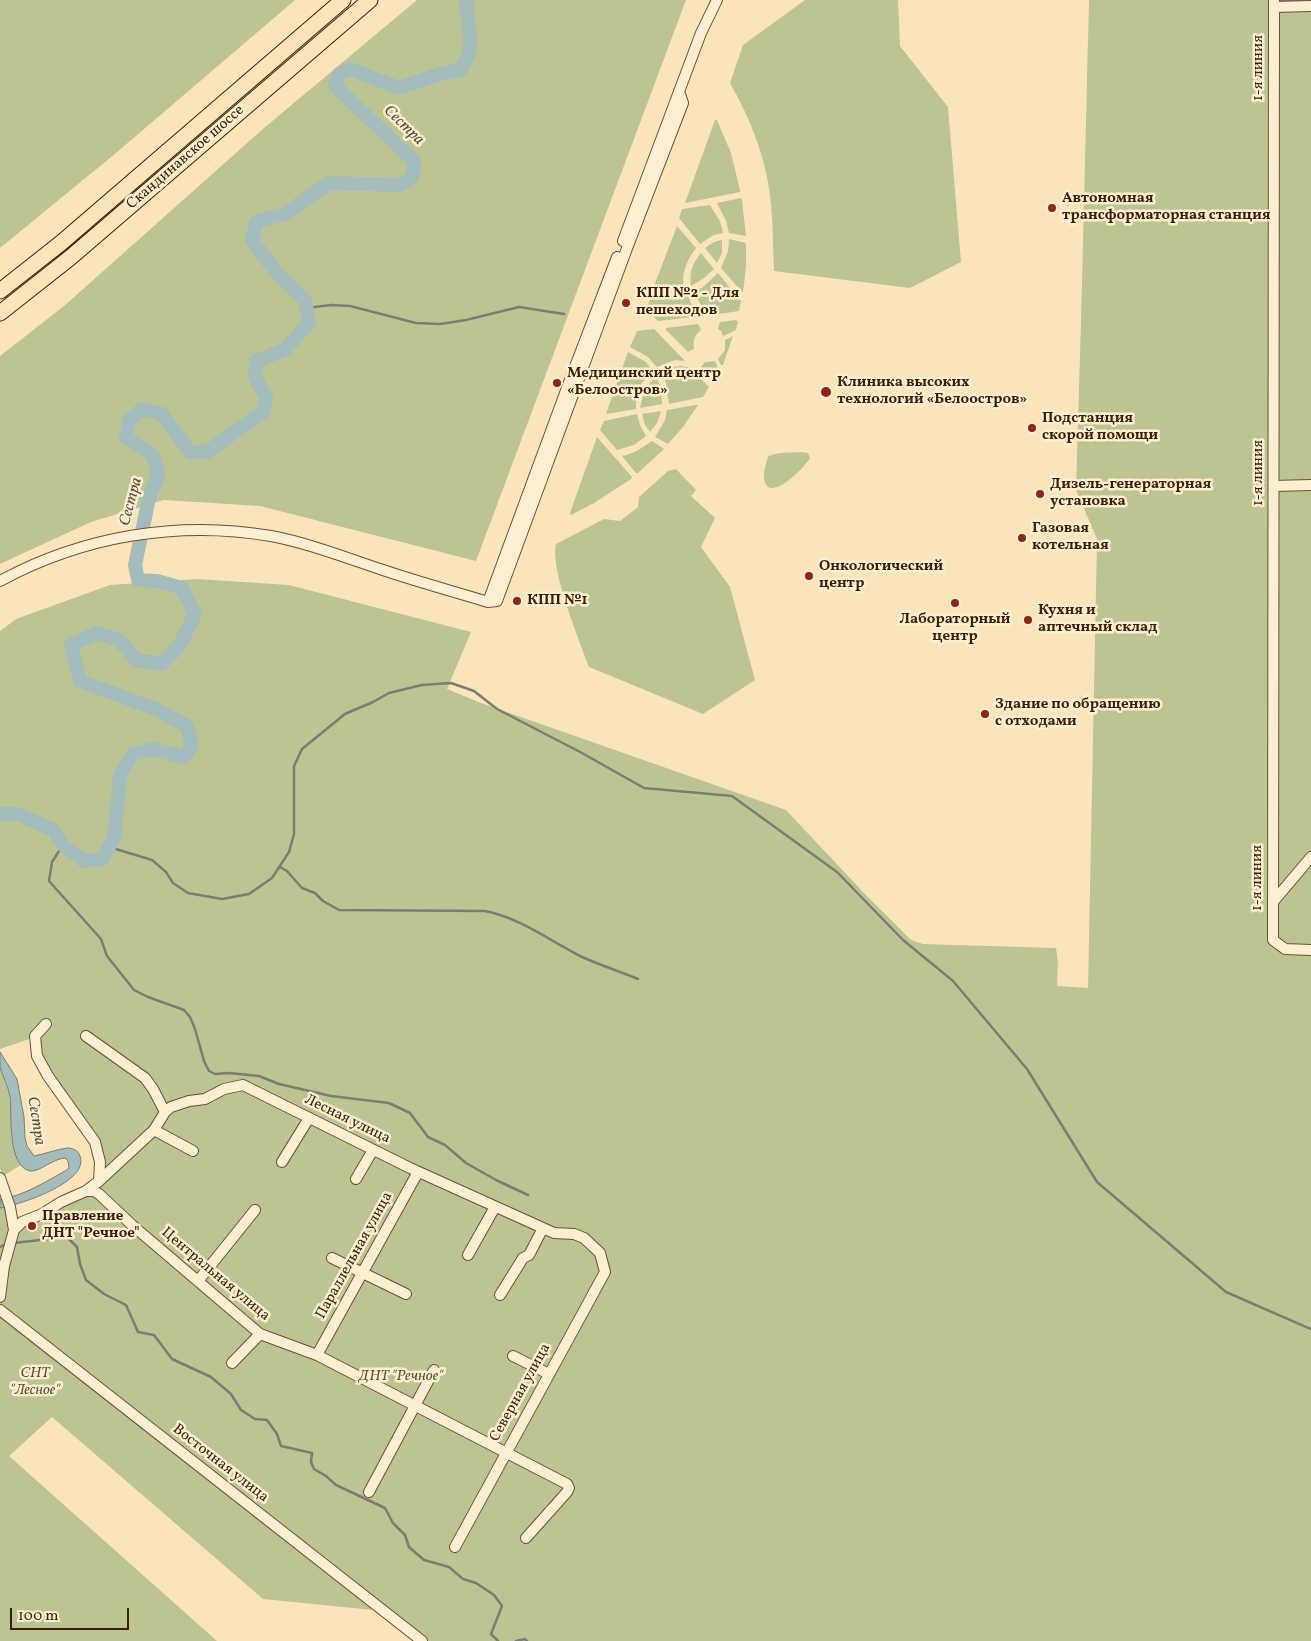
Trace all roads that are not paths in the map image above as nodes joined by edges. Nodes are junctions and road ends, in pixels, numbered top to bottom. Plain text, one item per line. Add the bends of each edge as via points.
1 (343, 0) edge
2 (370, 0) edge
3 (717, 0) edge
4 (1274, 4) edge
5 (1311, 6) edge
6 (0, 291) edge
7 (0, 313) edge
8 (1311, 485) edge
9 (1274, 486) junction
10 (0, 581) edge
11 (1311, 857) edge
12 (1273, 902) junction
13 (1311, 950) edge
14 (46, 1024) dead end
15 (86, 1036) dead end
16 (165, 1112) junction
17 (309, 1118) junction
18 (154, 1130) junction
19 (373, 1150) junction
20 (193, 1151) dead end
21 (282, 1162) dead end
22 (418, 1172) junction
23 (0, 1178) edge
24 (356, 1179) dead end
25 (99, 1181) junction
26 (86, 1192) junction
27 (496, 1206) junction
28 (255, 1210) dead end
29 (543, 1228) junction
30 (14, 1230) junction
31 (600, 1254) joint
32 (468, 1255) dead end
33 (332, 1258) dead end
34 (363, 1272) junction
35 (198, 1281) junction
36 (406, 1294) dead end
37 (500, 1295) dead end
38 (0, 1297) edge
39 (0, 1310) edge
40 (260, 1334) junction
41 (317, 1355) junction
42 (513, 1356) dead end
43 (232, 1363) dead end
44 (434, 1370) dead end
45 (549, 1374) junction
46 (415, 1405) junction
47 (506, 1452) junction
48 (369, 1492) dead end
49 (526, 1538) dead end
50 (455, 1546) dead end
51 (422, 1641) edge

1 - 6 highway, Скандинавское шоссе via 61,243
2 - 7 highway, Скандинавское шоссе via 71,257
3 - 10 street via 679,91 683,103 497,602 488,602 272,536 198,530 124,536 69,550
4 - 5 street
4 - 9 street, 1-я линия
8 - 9 street
9 - 12 street, 1-я линия
11 - 12 street
12 - 13 street, 1-я линия via 1273,940 1286,949
14 - 25 street via 35,1036 37,1056 95,1142 100,1162
15 - 16 street via 145,1078
16 - 17 street, Лесная улица via 178,1104 205,1099 224,1089 242,1085
16 - 18 street
17 - 19 street, Лесная улица
17 - 21 street
18 - 20 street
18 - 25 street
19 - 22 street, Лесная улица
19 - 24 street
22 - 27 street, Лесная улица
22 - 34 street, Параллельная улица
23 - 30 street
25 - 26 street
26 - 30 street via 22,1222
26 - 35 street, Центральная улица via 99,1194
27 - 29 street, Лесная улица
27 - 32 street
28 - 35 street
29 - 31 street, Лесная улица via 584,1238
29 - 37 street via 529,1255 523,1258
30 - 38 street via 8,1245
31 - 45 street, Северная улица via 605,1272
33 - 34 street
34 - 36 street
34 - 41 street, Параллельная улица
35 - 40 street, Центральная улица
39 - 51 street, Восточная улица
40 - 41 street, Центральная улица
40 - 43 street
41 - 46 street, Центральная улица
42 - 45 street
44 - 46 street
45 - 47 street, Северная улица
46 - 47 street, Центральная улица
46 - 48 street
47 - 49 street, Центральная улица via 561,1480 569,1488
47 - 50 street, Северная улица

